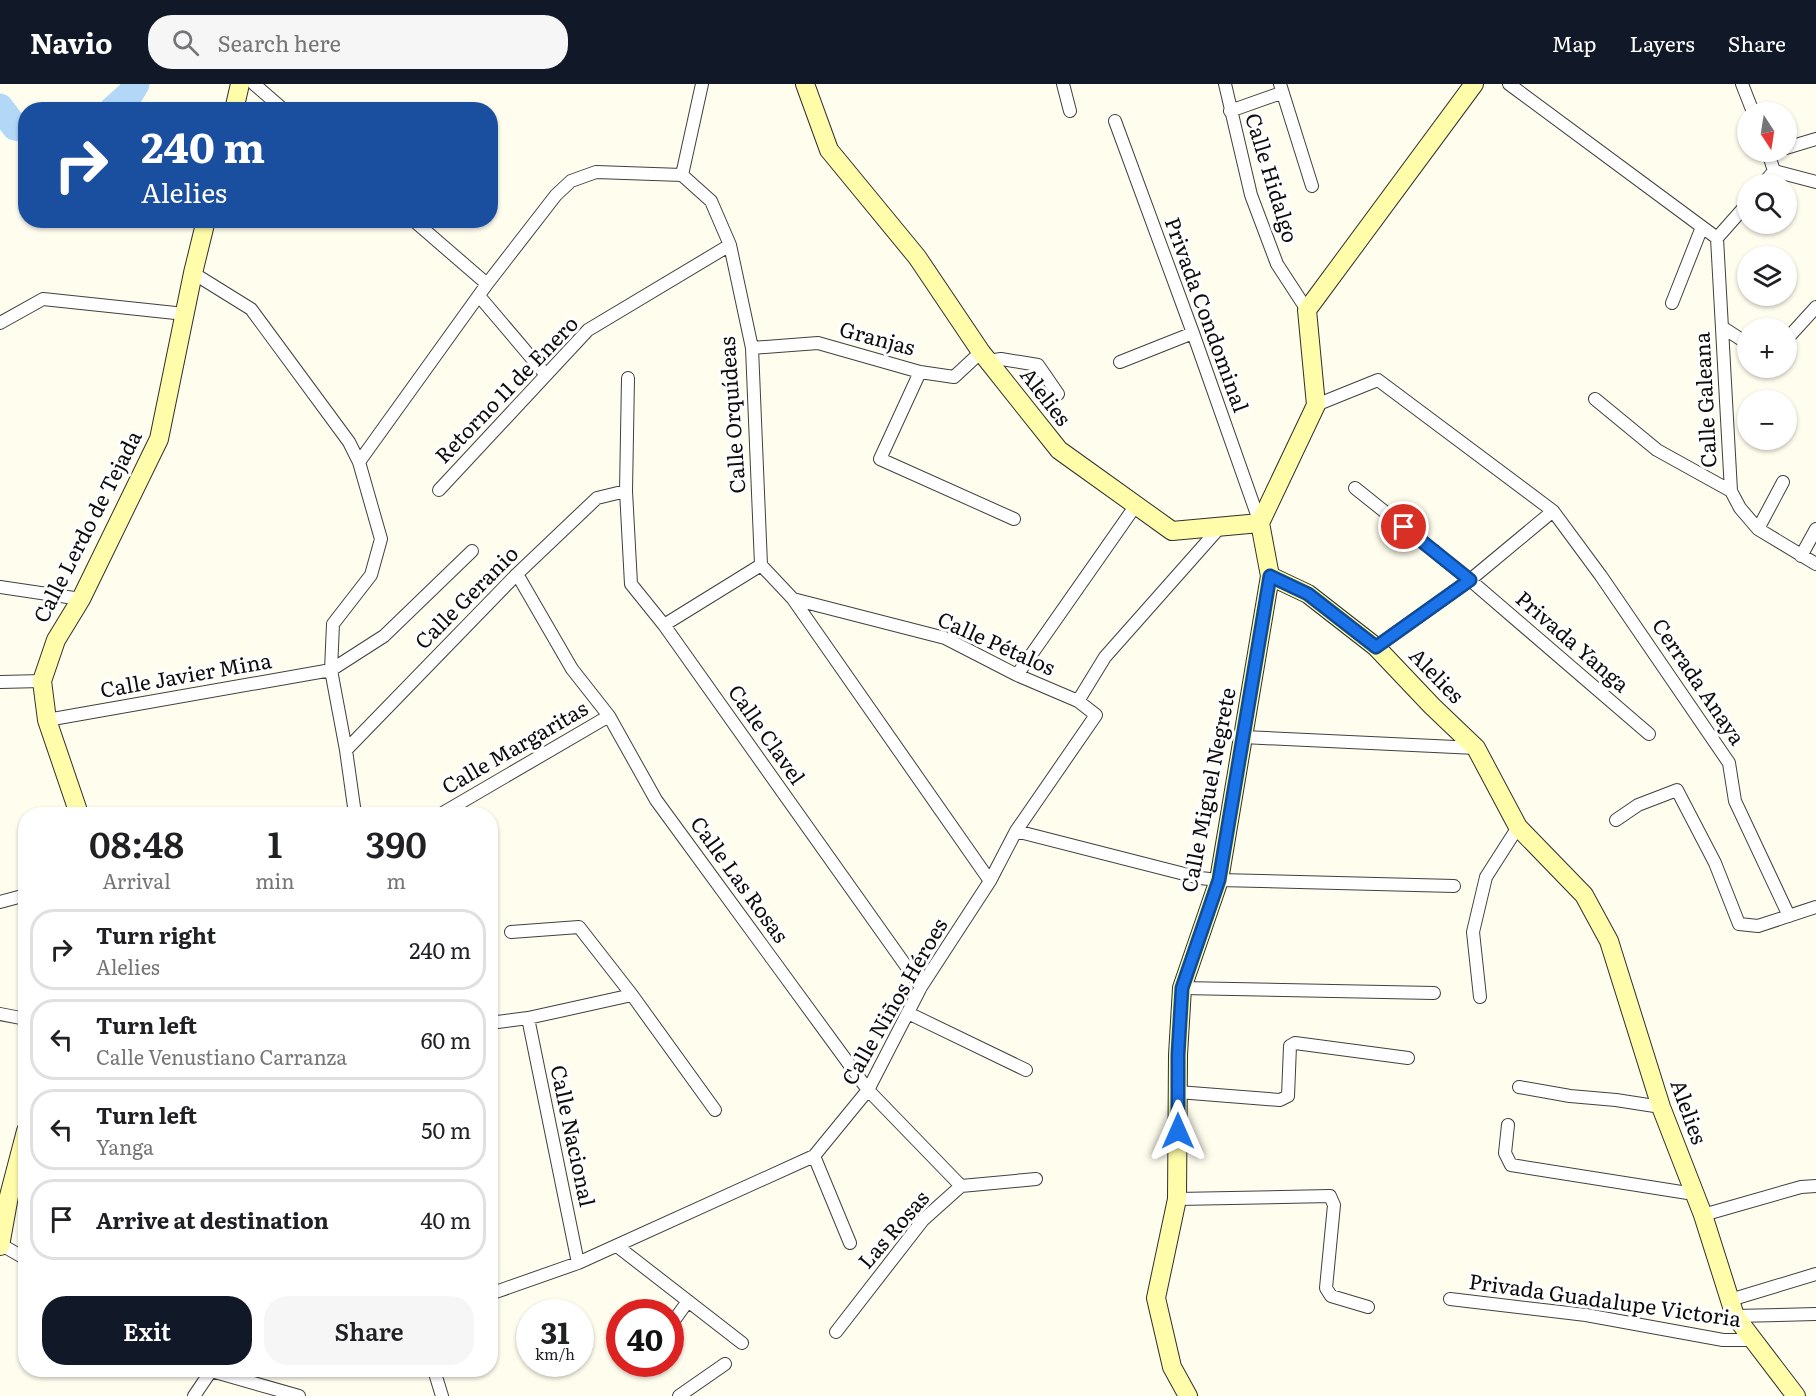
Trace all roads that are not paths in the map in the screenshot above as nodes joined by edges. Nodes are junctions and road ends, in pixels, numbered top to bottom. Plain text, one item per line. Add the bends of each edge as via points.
1 (240, 84) edge
2 (254, 84) edge
3 (702, 84) edge
4 (805, 84) edge
5 (1063, 84) edge
6 (1225, 84) edge
7 (1474, 84) edge
8 (1509, 84) edge
9 (1742, 84) edge
10 (1281, 89) edge
11 (236, 102) edge
12 (275, 102) edge
13 (1749, 102) edge
14 (1071, 111) dead end
15 (1230, 111) junction
16 (1115, 121) dead end
17 (1816, 139) edge
18 (1797, 145) edge
19 (1773, 162) edge
20 (1774, 171) junction
21 (1771, 174) edge
22 (682, 176) junction
23 (1816, 182) edge
24 (1312, 186) dead end
25 (1737, 215) edge
26 (1702, 227) junction
27 (204, 228) edge
28 (422, 228) edge
29 (1717, 238) junction
30 (730, 245) junction
31 (193, 273) junction
32 (487, 284) junction
33 (479, 296) junction
34 (1672, 303) dead end
35 (1816, 307) edge
36 (1307, 310) junction
37 (185, 314) junction
38 (0, 323) edge
39 (1722, 327) junction
40 (1797, 327) edge
41 (1193, 333) junction
42 (1737, 337) edge
43 (752, 348) junction
44 (985, 357) junction
45 (1120, 362) dead end
46 (921, 372) junction
47 (546, 375) junction
48 (628, 378) dead end
49 (1058, 394) dead end
50 (1595, 399) dead end
51 (1316, 405) junction
52 (359, 462) junction
53 (1784, 482) dead end
54 (1355, 488) dead end
55 (439, 490) dead end
56 (626, 491) junction
57 (1731, 491) junction
58 (1136, 505) junction
59 (1553, 511) junction
60 (1014, 519) dead end
61 (1260, 523) junction
62 (1221, 526) junction
63 (1816, 529) edge
64 (1758, 530) junction
65 (472, 551) dead end
66 (1801, 556) junction
67 (1816, 564) edge
68 (761, 565) junction
69 (518, 574) junction
70 (1270, 576) junction
71 (1470, 580) junction
72 (0, 587) edge
73 (81, 599) junction
74 (793, 599) junction
75 (664, 625) junction
76 (1376, 647) junction
77 (331, 670) junction
78 (1017, 675) junction
79 (42, 681) junction
80 (0, 682) edge
81 (1078, 701) junction
82 (609, 716) junction
83 (47, 720) junction
84 (1649, 734) dead end
85 (1243, 737) junction
86 (1476, 748) junction
87 (346, 750) junction
88 (77, 807) edge
89 (354, 807) edge
90 (453, 807) edge
91 (1616, 820) dead end
92 (1518, 827) junction
93 (1016, 831) junction
94 (1219, 880) junction
95 (990, 881) junction
96 (1454, 886) dead end
97 (18, 897) edge
98 (0, 902) edge
99 (1816, 907) edge
100 (1789, 916) junction
101 (511, 932) dead end
102 (921, 987) junction
103 (1182, 988) junction
104 (1434, 993) dead end
105 (632, 995) junction
106 (1480, 996) dead end
107 (908, 1013) junction
108 (0, 1014) edge
109 (18, 1017) edge
110 (528, 1018) junction
111 (498, 1022) edge
112 (1408, 1058) dead end
113 (1026, 1070) dead end
114 (1519, 1087) dead end
115 (868, 1090) junction
116 (1178, 1092) junction
117 (1661, 1107) junction
118 (715, 1110) dead end
119 (1508, 1125) dead end
120 (814, 1156) junction
121 (18, 1162) edge
122 (1036, 1179) dead end
123 (961, 1186) junction
124 (1816, 1186) edge
125 (1694, 1194) junction
126 (1177, 1199) junction
127 (1703, 1215) junction
128 (850, 1243) dead end
129 (0, 1245) edge
130 (616, 1246) junction
131 (18, 1255) edge
132 (578, 1263) junction
133 (1816, 1274) edge
134 (498, 1291) edge
135 (1450, 1299) dead end
136 (688, 1301) junction
137 (684, 1307) edge
138 (1368, 1307) dead end
139 (1733, 1308) junction
140 (1816, 1314) edge
141 (836, 1332) dead end
142 (1754, 1340) junction
143 (742, 1343) dead end
144 (725, 1364) dead end
145 (206, 1377) edge
146 (234, 1377) edge
147 (436, 1377) edge
148 (194, 1396) edge
149 (299, 1396) edge
150 (442, 1396) edge
151 (679, 1396) edge
152 (1188, 1396) edge
153 (1796, 1396) edge

1 - 11 street
2 - 12 street
3 - 22 street
4 - 44 street, Alelies via 829,150 917,257
5 - 14 street
6 - 15 street, Calle Hidalgo
7 - 36 street
8 - 26 street
9 - 13 street
10 - 15 street
10 - 24 street
15 - 36 street, Calle Hidalgo via 1251,195 1277,264
16 - 41 street, Privada Condominal
17 - 18 street
19 - 20 street
20 - 21 street
20 - 23 street
22 - 30 street, Calle Orquídeas via 711,201
22 - 32 street via 596,172 571,181
25 - 29 street
26 - 29 street
26 - 34 street
27 - 31 street, Calle Lerdo de Tejada
28 - 32 street
29 - 39 street, Calle Galeana
30 - 43 street, Calle Orquídeas
30 - 47 street, Retorno 11 de Enero via 588,330
31 - 37 street, Calle Lerdo de Tejada
31 - 52 street via 251,309 349,442
32 - 33 street
33 - 47 street
33 - 52 street
35 - 40 street
36 - 51 street
37 - 38 street via 43,299
37 - 73 street, Calle Lerdo de Tejada via 159,439
39 - 42 street
39 - 57 street, Calle Galeana
41 - 45 street
41 - 61 street, Privada Condominal
43 - 46 street, Granjas via 818,344
43 - 68 street, Calle Orquídeas
44 - 46 street, Granjas via 954,377
44 - 49 street via 1038,365
44 - 58 street, Alelies via 1059,450
46 - 60 street via 880,459
47 - 55 street, Retorno 11 de Enero
48 - 56 street, Calle Clavel
50 - 57 street via 1657,450
51 - 59 street via 1378,380
51 - 61 street
52 - 77 street via 381,539 371,575 333,624
53 - 64 street
54 - 71 street, Privada Yanga
56 - 69 street, Calle Geranio via 597,498
56 - 75 street, Calle Clavel via 631,584
57 - 64 street, Calle Galeana
58 - 62 street, Alelies via 1172,531
58 - 78 street
59 - 71 street
59 - 100 street, Cerrada Anaya via 1729,763 1735,801
61 - 62 street, Alelies
61 - 70 street
62 - 81 street via 1105,657
63 - 66 street
64 - 66 street, Calle Galeana
65 - 77 street via 384,636
66 - 67 street, Calle Galeana
68 - 74 street
68 - 75 street
69 - 82 street, Calle Las Rosas via 572,669
69 - 87 street, Calle Geranio
70 - 76 street, Alelies via 1308,594
70 - 85 street, Calle Miguel Negrete
71 - 76 street
71 - 84 street, Privada Yanga
72 - 73 street
73 - 79 street, Calle Lerdo de Tejada via 56,640
74 - 78 street, Calle Pétalos via 945,638
74 - 95 street
75 - 102 street, Calle Clavel
76 - 86 street, Alelies
77 - 83 street, Calle Javier Mina
77 - 87 street
78 - 81 street, Calle Pétalos
79 - 80 street
79 - 83 street, Calle Lerdo de Tejada
81 - 93 street, Calle Niños Héroes via 1096,715
82 - 90 street, Calle Margaritas
82 - 115 street, Calle Las Rosas via 656,800
83 - 88 street, Calle Lerdo de Tejada
85 - 86 street
85 - 94 street, Calle Miguel Negrete
86 - 92 street, Alelies
87 - 89 street
91 - 100 street via 1677,790 1715,863 1739,924 1758,926
92 - 106 street via 1486,877 1473,932
92 - 117 street, Alelies via 1584,895 1610,941
93 - 94 street
93 - 95 street, Calle Niños Héroes
94 - 96 street
94 - 103 street, Calle Miguel Negrete
95 - 102 street, Calle Niños Héroes
97 - 98 street
99 - 100 street
101 - 105 street via 579,927
102 - 107 street, Calle Niños Héroes
103 - 104 street
103 - 116 street, Calle Miguel Negrete
105 - 110 street
105 - 118 street
107 - 113 street
107 - 115 street, Calle Niños Héroes
108 - 109 street
110 - 111 street
110 - 132 street, Calle Nacional
112 - 116 street via 1295,1043 1290,1046 1288,1096 1280,1100
114 - 117 street
115 - 120 street, Calle Niños Héroes
115 - 123 street, Calle Las Rosas
116 - 126 street, Calle Miguel Negrete
117 - 125 street, Alelies
119 - 125 street via 1505,1153 1511,1165
120 - 128 street
120 - 130 street, Calle Niños Héroes
121 - 129 street
122 - 123 street, Las Rosas
123 - 141 street, Las Rosas via 923,1220
124 - 127 street via 1802,1186
125 - 127 street, Alelies
126 - 138 street via 1330,1196 1334,1205 1326,1288 1331,1296
126 - 152 street, Calle Miguel Negrete via 1156,1298 1172,1367
127 - 139 street, Alelies
129 - 131 street
130 - 132 street, Calle Niños Héroes
130 - 136 street
132 - 134 street, Calle Niños Héroes
133 - 139 street
135 - 142 street, Privada Guadalupe Victoria via 1586,1316 1723,1340
136 - 137 street
136 - 143 street
139 - 140 street
139 - 142 street, Alelies
142 - 153 street, Alelies
144 - 151 street
145 - 148 street
146 - 149 street
147 - 150 street

